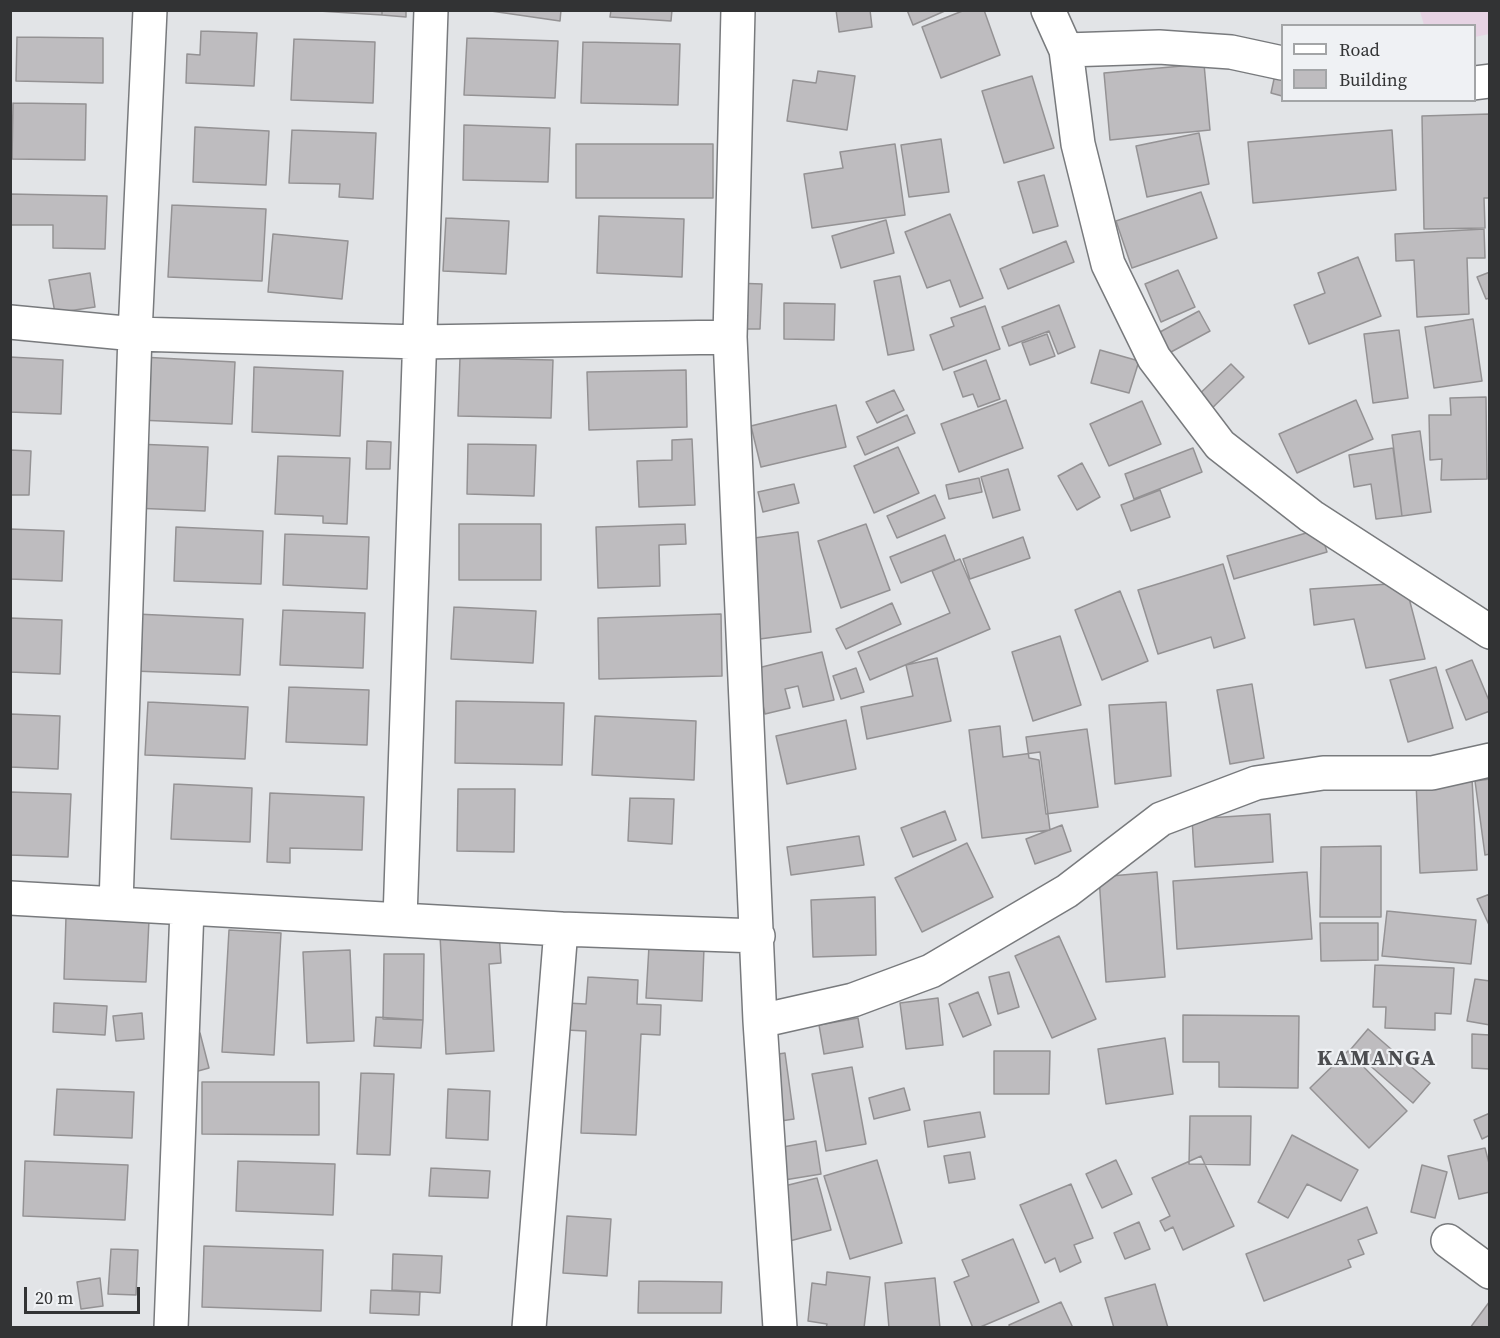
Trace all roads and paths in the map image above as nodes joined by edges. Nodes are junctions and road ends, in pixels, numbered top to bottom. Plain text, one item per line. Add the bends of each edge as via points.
1 (150, 10) edge
2 (431, 10) edge
3 (738, 10) edge
4 (1048, 10) edge
5 (1066, 50) junction
6 (1281, 63) edge
7 (10, 322) edge
8 (135, 334) junction
9 (730, 338) junction
10 (419, 342) junction
11 (1490, 632) edge
12 (1490, 760) edge
13 (10, 898) edge
14 (116, 904) junction
15 (187, 909) junction
16 (400, 919) junction
17 (561, 929) junction
18 (758, 936) junction
19 (760, 1021) junction
20 (1448, 1240) dead end
21 (1490, 1272) edge
22 (171, 1328) edge
23 (528, 1328) edge
24 (780, 1328) edge

1 - 8 street
2 - 10 street
3 - 9 street
4 - 5 street
5 - 6 street via 1160,47 1231,52
5 - 11 street via 1078,144 1108,264 1154,358 1220,445 1311,516
7 - 8 street
8 - 10 street
8 - 14 street
9 - 10 street
9 - 18 street
10 - 16 street
12 - 19 street via 1432,773 1323,773 1256,783 1161,819 1067,891 931,971 853,1000
13 - 14 street
14 - 15 street
15 - 16 street
15 - 22 street
16 - 17 street
17 - 18 street
17 - 23 street
18 - 19 street
19 - 24 street
20 - 21 street

